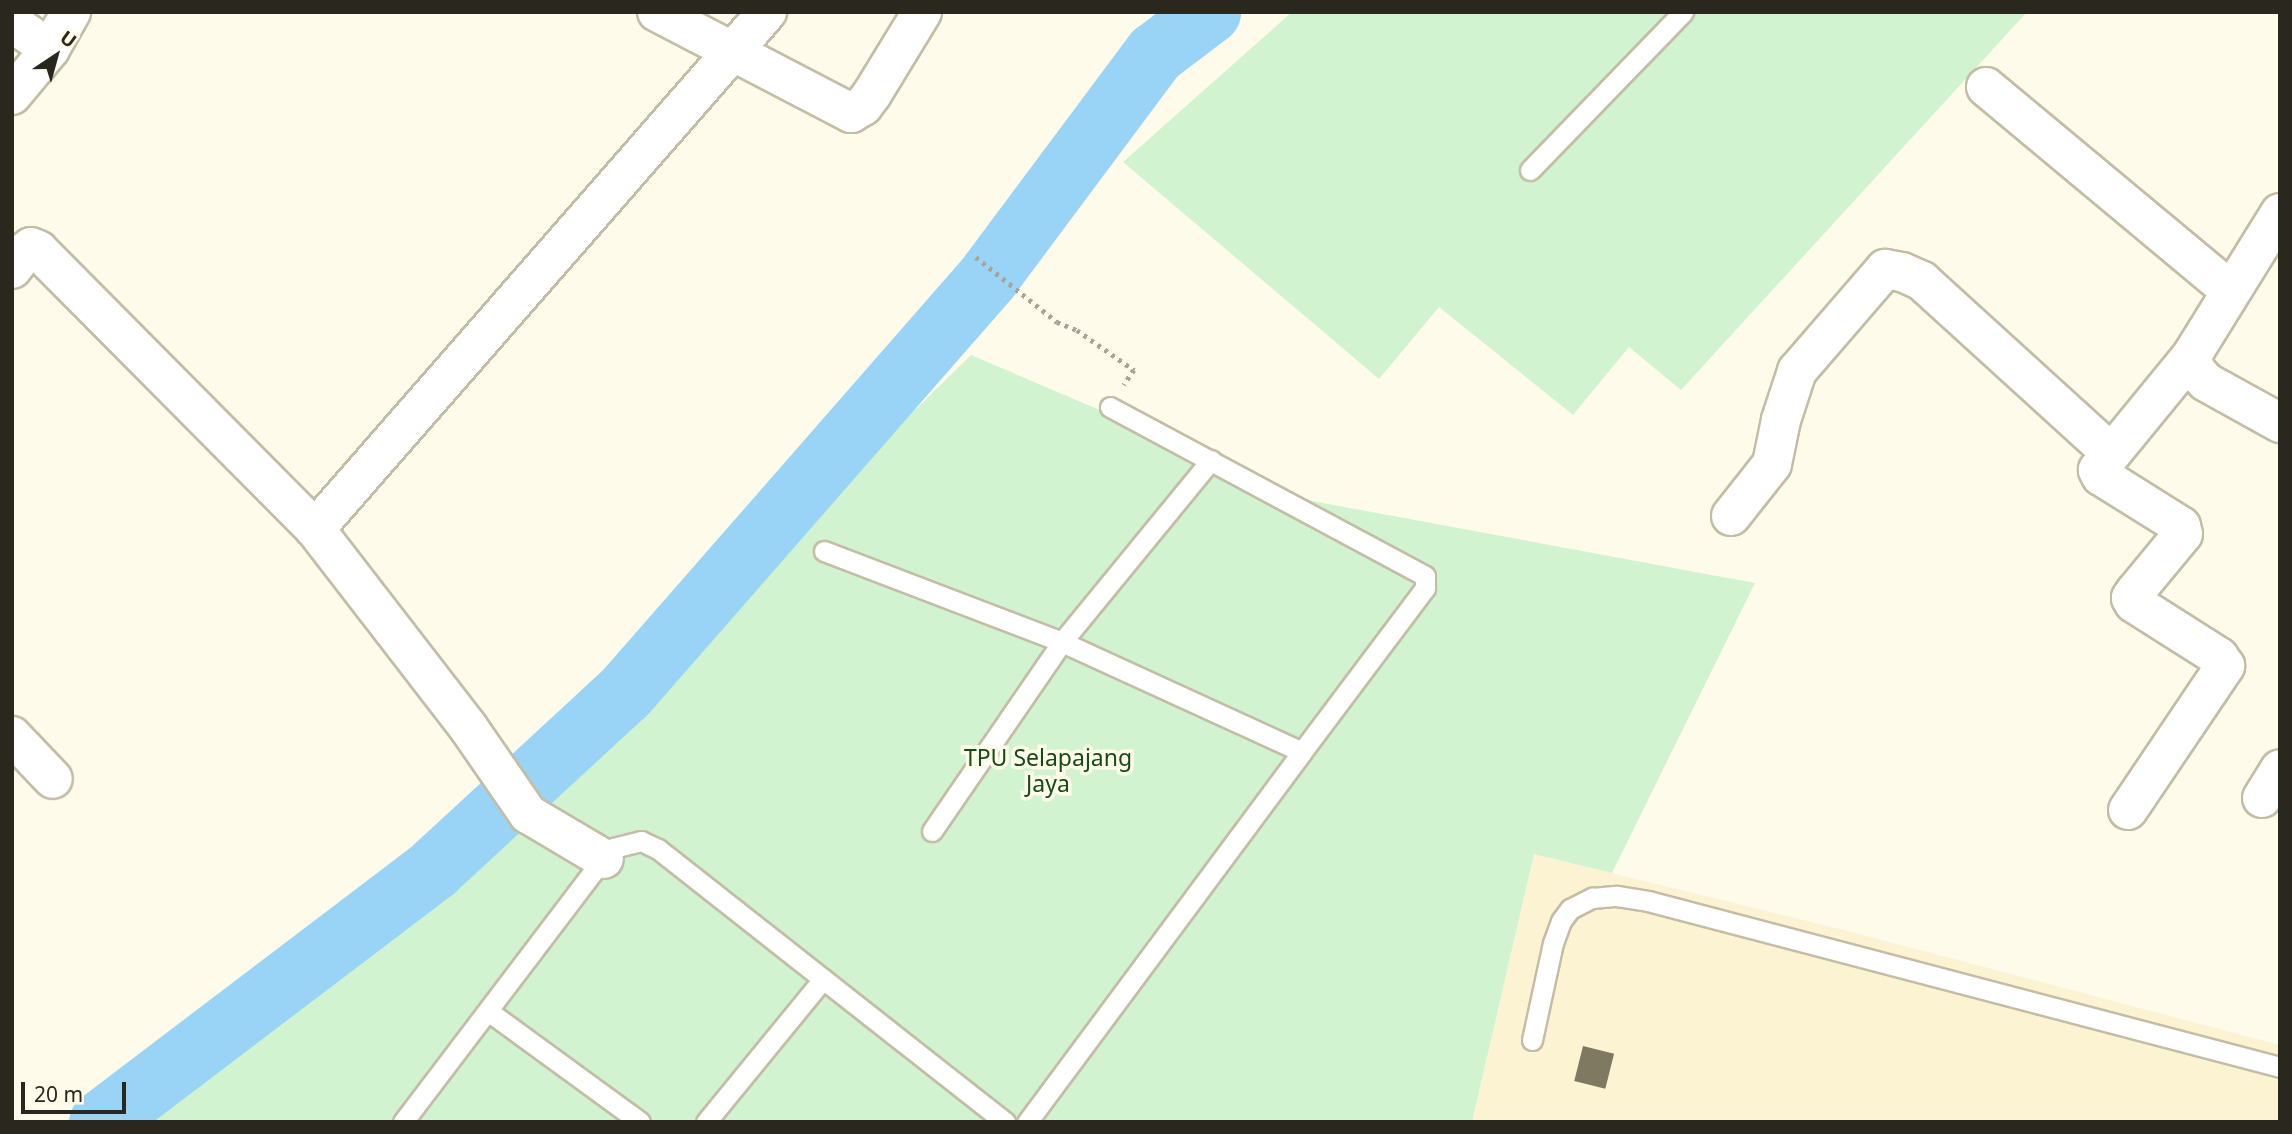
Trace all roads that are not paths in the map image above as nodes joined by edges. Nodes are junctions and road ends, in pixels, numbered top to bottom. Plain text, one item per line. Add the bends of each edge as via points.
1 (71, 12) edge
2 (657, 12) edge
3 (767, 12) edge
4 (922, 12) edge
5 (1683, 12) edge
6 (12, 23) edge
7 (50, 49) junction
8 (733, 51) junction
9 (1986, 87) dead end
10 (12, 95) edge
11 (1530, 170) dead end
12 (2280, 213) edge
13 (12, 269) edge
14 (2230, 290) junction
15 (2192, 355) junction
16 (1110, 407) dead end
17 (2280, 424) edge
18 (2110, 452) junction
19 (1211, 460) junction
20 (1731, 516) dead end
21 (315, 529) junction
22 (824, 551) dead end
23 (1062, 642) junction
24 (12, 736) edge
25 (1302, 752) junction
26 (53, 779) dead end
27 (2128, 810) dead end
28 (932, 831) dead end
29 (604, 859) junction
30 (823, 979) junction
31 (488, 1011) junction
32 (1532, 1040) dead end
33 (2280, 1067) edge
34 (403, 1122) edge
35 (640, 1122) edge
36 (706, 1122) edge
37 (1005, 1122) edge
38 (1027, 1122) edge

1 - 7 street
2 - 8 street
3 - 8 street
4 - 8 street via 872,94 851,113
5 - 11 lane
6 - 7 street
7 - 10 street
8 - 21 street
9 - 14 street
12 - 14 street
13 - 21 street via 31,247 38,250
14 - 15 street
15 - 17 street via 2195,370 2206,382
15 - 18 street
16 - 19 lane
18 - 20 street via 1922,281 1885,269 1797,371 1772,464
18 - 27 street via 2098,470 2101,476 2176,520 2183,534 2135,592 2134,603 2225,666
19 - 23 lane
19 - 25 lane via 1427,579 1425,588
21 - 29 street via 528,814
22 - 23 lane
23 - 25 lane
23 - 28 lane
24 - 26 street
25 - 38 lane
29 - 30 lane via 624,844 641,841 658,849
29 - 31 lane
30 - 36 lane
30 - 37 lane
31 - 34 lane
31 - 35 lane
32 - 33 lane via 1561,920 1570,909 1592,898 1618,896

